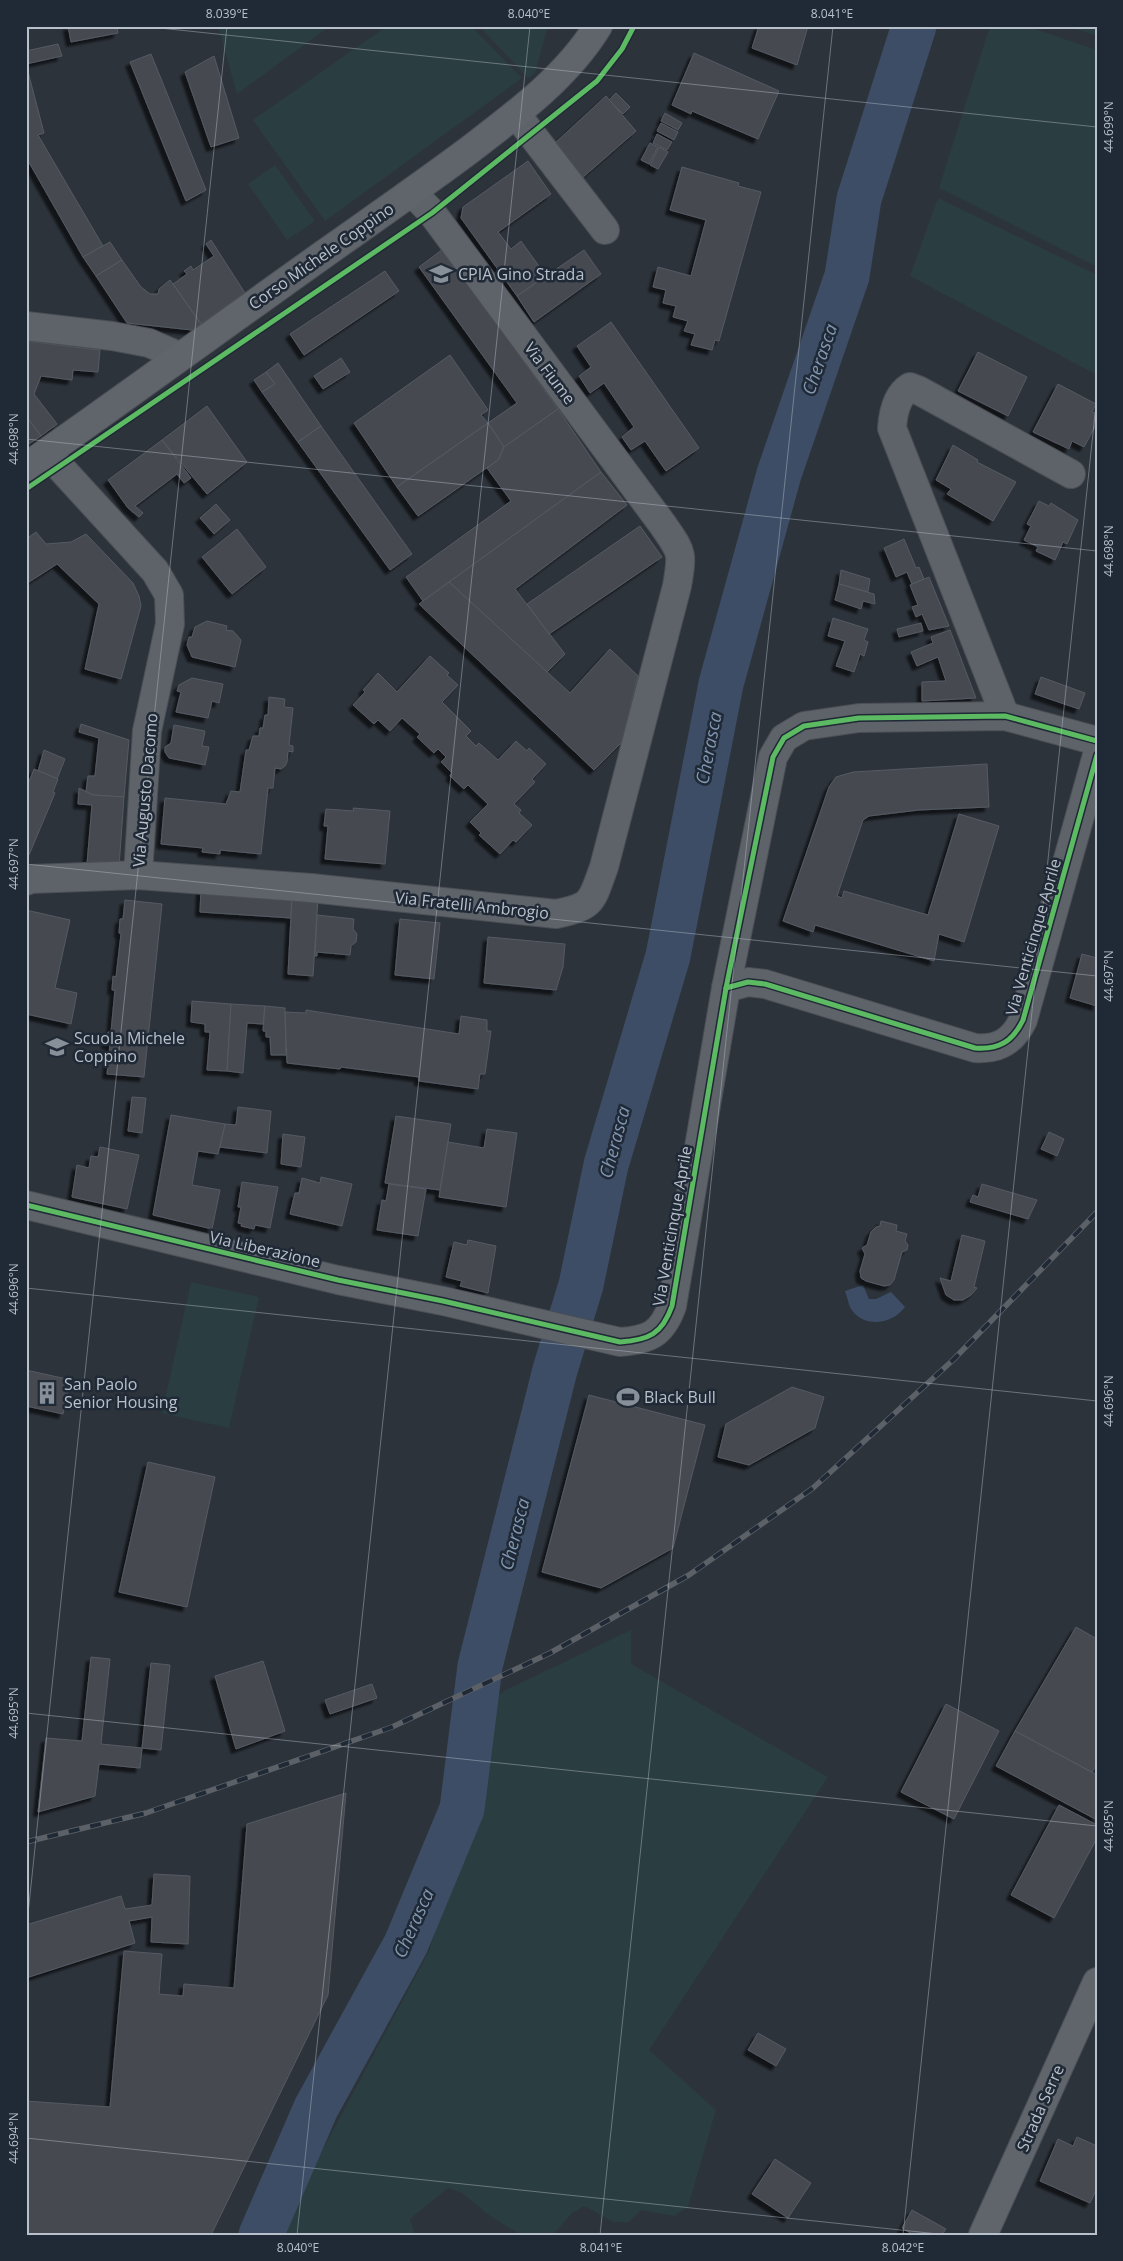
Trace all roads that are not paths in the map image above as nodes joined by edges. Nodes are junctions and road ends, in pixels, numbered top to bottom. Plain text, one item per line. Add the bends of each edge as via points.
1 (598, 26) edge
2 (516, 114) junction
3 (412, 192) junction
4 (605, 230) dead end
5 (26, 326) edge
6 (179, 356) junction
7 (36, 460) edge
8 (1071, 474) dead end
9 (682, 558) joint
10 (1005, 716) junction
11 (1097, 741) edge
12 (1097, 755) edge
13 (138, 876) junction
14 (26, 881) edge
15 (726, 988) junction
16 (26, 1205) edge
17 (498, 1314) joint
18 (1097, 1982) edge
19 (983, 2235) edge

1 - 2 main road, Corso Michele Coppino via 561,72
2 - 3 main road, Corso Michele Coppino
2 - 4 street
3 - 6 main road, Corso Michele Coppino
3 - 9 street, Via Fiume via 432,213 657,517
5 - 6 street via 149,343
6 - 7 main road, Corso Michele Coppino
7 - 13 street, Via Augusto Dacomo via 155,571 169,595 170,624 147,731
8 - 10 street via 918,390 910,388 903,391 893,414 892,428
9 - 13 street, Via Fratelli Ambrogio via 604,867 593,896 581,908 556,914 311,888
10 - 11 street, Via Venticinque Aprile
10 - 15 street, Via Venticinque Aprile via 859,718 804,726 784,738 773,756
12 - 15 street, Via Venticinque Aprile via 1023,1020 1010,1040 987,1049 975,1048 765,984 748,982
13 - 14 street, Via Fratelli Ambrogio
15 - 17 street, Via Venticinque Aprile via 672,1306 666,1323 640,1340 620,1342
16 - 17 street, Via Liberazione via 338,1280
18 - 19 main road, Strada Serre

